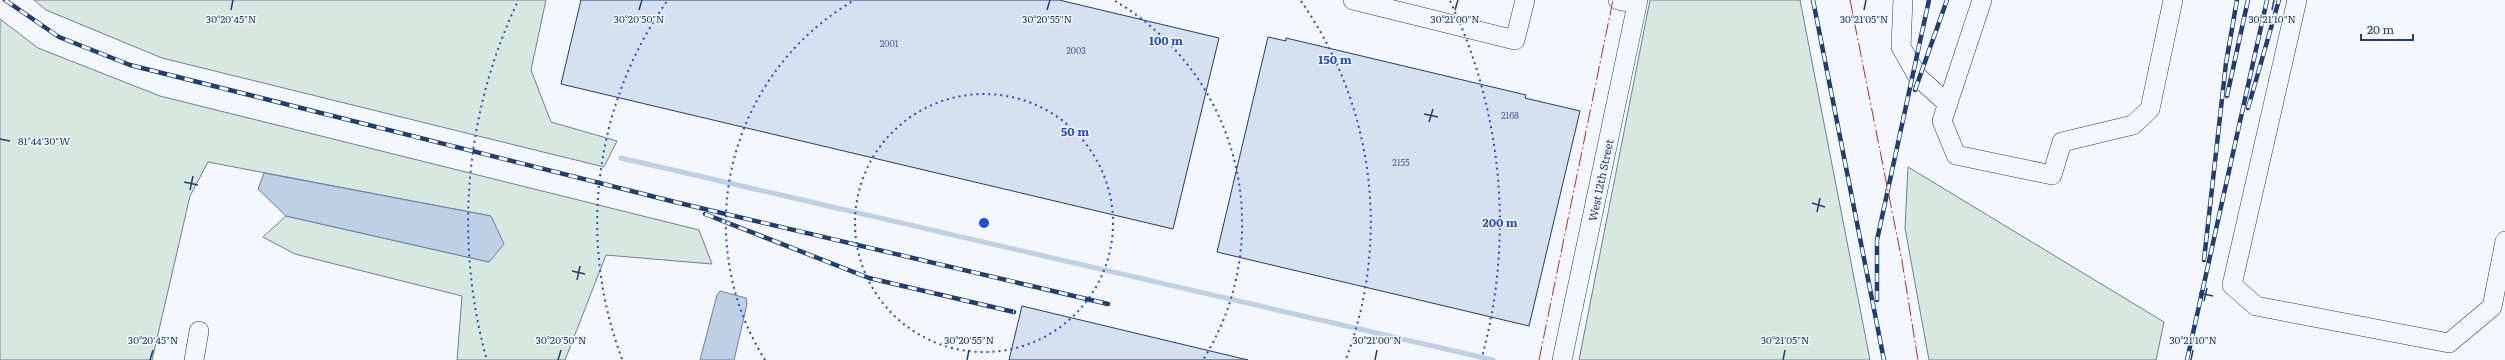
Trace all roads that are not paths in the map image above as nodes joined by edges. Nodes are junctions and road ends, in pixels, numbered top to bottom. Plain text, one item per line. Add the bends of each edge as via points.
1 (1353, 0) edge
2 (1525, 0) edge
3 (1618, 0) edge
4 (1903, 0) edge
5 (1982, 0) edge
6 (2173, 0) edge
7 (2297, 0) edge
8 (1638, 2) edge
9 (1948, 104) junction
10 (2505, 241) edge
11 (2498, 309) edge
12 (199, 331) dead end
13 (194, 360) edge
14 (1562, 360) edge

1 - 2 street via 1515,40
3 - 8 street
4 - 9 street via 1901,47 1918,77
5 - 9 street
6 - 9 street via 2150,109 2133,125 2062,142 2052,175 1956,155 1942,121
7 - 11 street via 2232,285 2256,306 2449,343
8 - 14 street, West 12th Street
10 - 11 street
12 - 13 street

